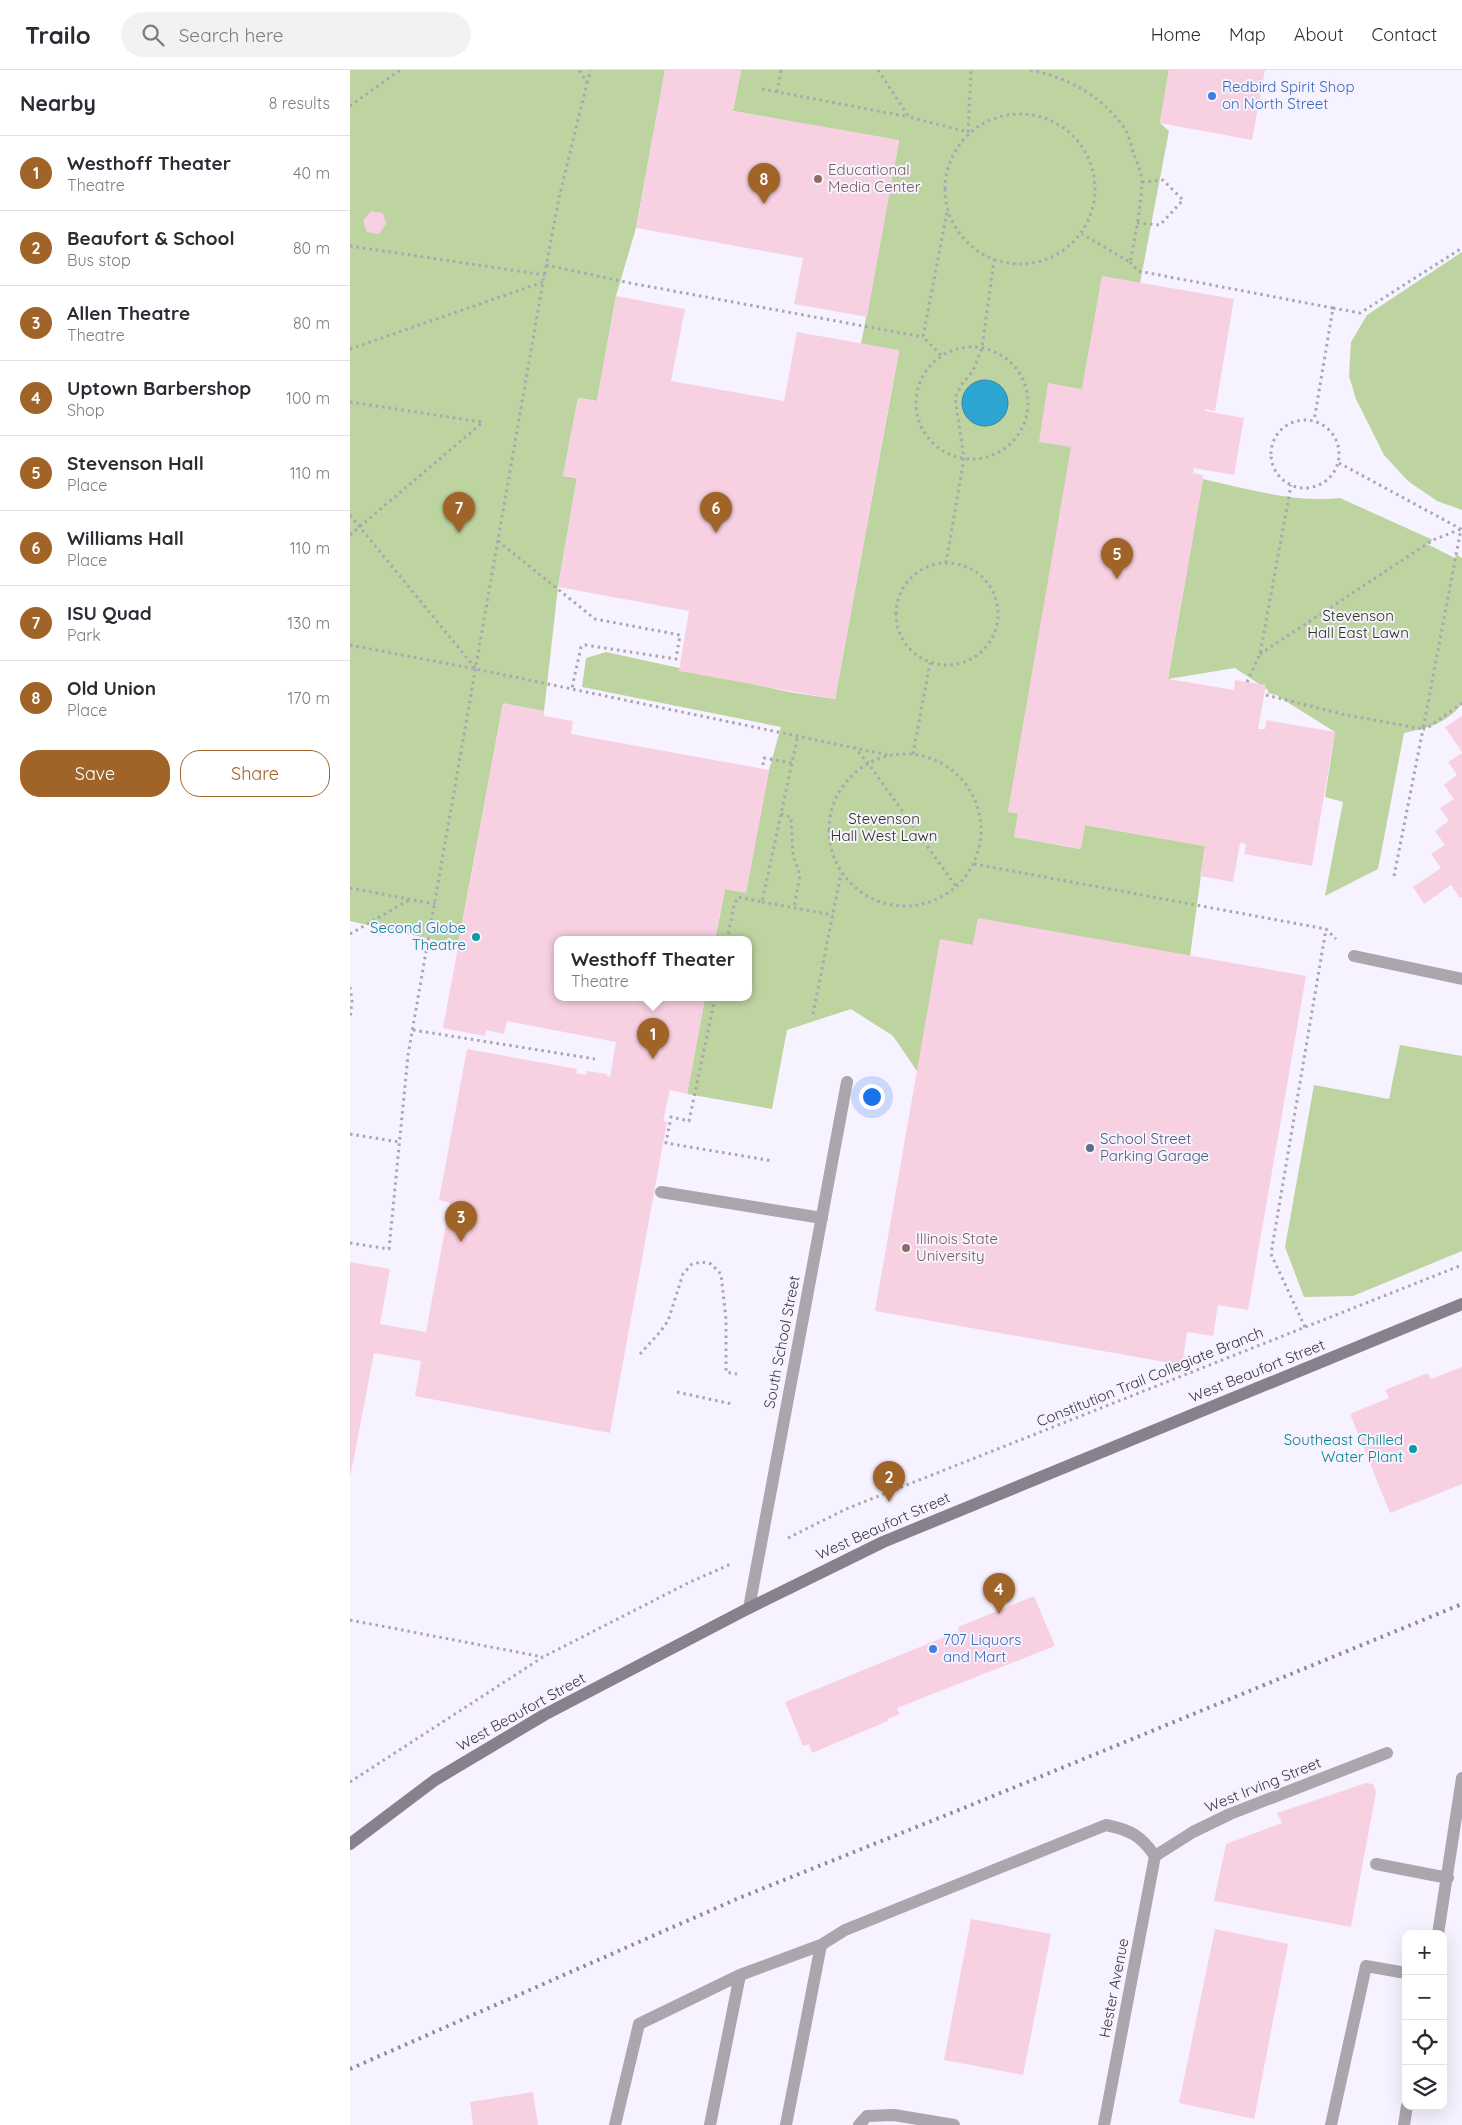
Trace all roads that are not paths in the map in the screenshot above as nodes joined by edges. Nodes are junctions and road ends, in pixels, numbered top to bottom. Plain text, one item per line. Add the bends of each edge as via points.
1 (1354, 956) dead end
2 (1462, 979) edge
3 (847, 1082) dead end
4 (661, 1192) dead end
5 (822, 1218) junction
6 (1462, 1304) edge
7 (749, 1608) junction
8 (1387, 1753) dead end
9 (1462, 1778) edge
10 (350, 1844) edge
11 (1156, 1856) junction
12 (1376, 1864) dead end
13 (1448, 1878) junction
14 (1439, 1930) edge
15 (820, 1945) junction
16 (1402, 1972) edge
17 (740, 1975) junction
18 (1406, 2110) edge
19 (615, 2125) edge
20 (710, 2125) edge
21 (786, 2125) edge
22 (859, 2125) edge
23 (954, 2125) edge
24 (1104, 2125) edge
25 (1331, 2125) edge
26 (1404, 2125) edge

1 - 2 street
3 - 5 street, South School Street
4 - 5 street
5 - 7 street, South School Street
6 - 7 street, West Beaufort Street via 883,1542
7 - 10 street, West Beaufort Street via 544,1715 435,1780
8 - 11 street, West Irving Street via 1230,1814 1193,1832
9 - 13 street
11 - 15 street via 1132,1832 1106,1825 845,1930
11 - 24 street, Hester Avenue
12 - 13 street
13 - 14 street
15 - 17 street
15 - 21 street
16 - 25 street via 1366,1966
17 - 19 street via 638,2024
17 - 20 street
18 - 26 street
22 - 23 street via 867,2116 894,2115

